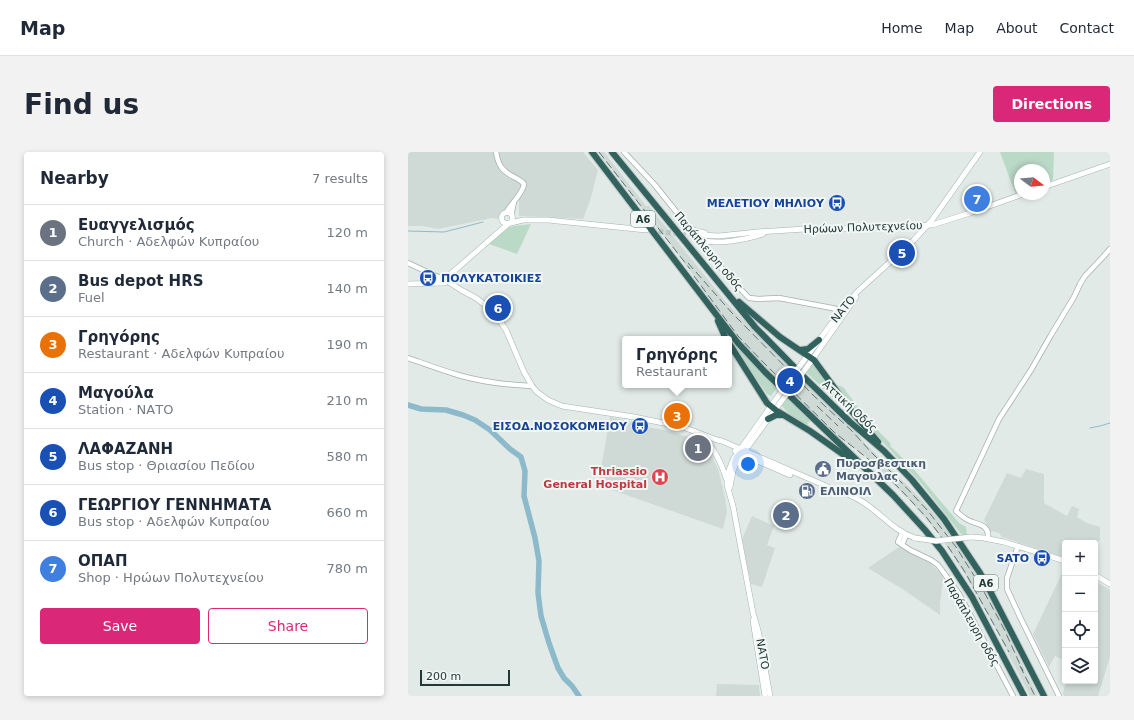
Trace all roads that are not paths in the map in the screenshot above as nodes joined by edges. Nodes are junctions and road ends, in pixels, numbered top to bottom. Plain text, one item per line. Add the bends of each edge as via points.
1 (496, 152) edge
2 (592, 152) edge
3 (612, 152) edge
4 (624, 152) edge
5 (976, 152) edge
6 (980, 152) edge
7 (1110, 164) edge
8 (1050, 185) edge
9 (1014, 197) edge
10 (516, 199) junction
11 (506, 213) junction
12 (512, 216) junction
13 (523, 220) junction
14 (507, 223) junction
15 (928, 225) junction
16 (690, 228) junction
17 (646, 230) tunnel mouth
18 (757, 232) junction
19 (769, 232) junction
20 (698, 238) junction
21 (708, 241) junction
22 (704, 246) junction
23 (1110, 249) edge
24 (408, 263) edge
25 (434, 275) junction
26 (716, 279) junction
27 (444, 281) junction
28 (431, 283) junction
29 (408, 284) edge
30 (860, 290) junction
31 (840, 312) junction
32 (716, 316) junction
33 (724, 336) edge
34 (819, 340) junction
35 (732, 348) edge
36 (798, 350) junction
37 (408, 358) edge
38 (810, 358) junction
39 (532, 386) junction
40 (778, 401) junction
41 (773, 408) junction
42 (785, 416) junction
43 (768, 419) junction
44 (697, 432) junction
45 (750, 444) junction
46 (741, 452) junction
47 (884, 452) junction
48 (752, 455) junction
49 (881, 484) junction
50 (727, 485) junction
51 (832, 489) junction
52 (731, 496) junction
53 (904, 534) junction
54 (986, 538) junction
55 (1018, 546) junction
56 (1062, 560) edge
57 (1097, 576) edge
58 (1110, 584) edge
59 (753, 613) junction
60 (765, 696) edge
61 (770, 696) edge
62 (1013, 696) edge
63 (1024, 696) edge
64 (1044, 696) edge
65 (1059, 696) edge

1 - 10 street via 499,165 509,175 524,183
2 - 32 highway, Α6
3 - 26 highway, Αττική Οδός / Α6
4 - 16 street, Παράπλευρη οδός
5 - 15 main road via 929,219
6 - 15 main road
7 - 8 main road
9 - 15 main road, Ηρώων Πολυτεχνείου
10 - 11 street
10 - 12 street
11 - 12 main road
11 - 14 main road via 502,219
12 - 13 main road
12 - 14 main road via 513,219
13 - 14 main road
13 - 17 main road via 548,220
14 - 27 main road
15 - 19 main road, Ηρώων Πολυτεχνείου
15 - 30 main road
16 - 18 main road via 720,234 750,230
16 - 20 street, Παράπλευρη οδός
18 - 19 main road, Ηρώων Πολυτεχνείου
18 - 20 main road, Ηρώων Πολυτεχνείου
19 - 21 main road via 744,239
20 - 21 main road
20 - 22 street, Παράπλευρη οδός
21 - 22 main road
22 - 31 street, Παράπλευρη οδός via 749,298 783,298
23 - 54 street via 1080,284 1031,370 999,419 956,511 967,520 982,526
24 - 25 street
25 - 27 street
25 - 28 street
26 - 36 highway via 743,306
26 - 47 highway, Αττική Οδός / Α6 via 780,354
27 - 28 main road
27 - 39 main road via 476,298 498,317
28 - 29 main road
30 - 31 main road, ΝΑΤΟ
30 - 38 main road, ΝΑΤΟ
31 - 34 main road, ΝΑΤΟ
32 - 33 highway
32 - 49 highway, Α6 via 765,372
34 - 36 highway via 808,349
34 - 38 main road, ΝΑΤΟ
35 - 41 highway
36 - 38 highway
37 - 39 street via 468,378 514,386
38 - 40 main road, ΝΑΤΟ, bridge via 807,367
38 - 40 main road, ΝΑΤΟ, bridge via 802,363
38 - 47 highway
39 - 44 main road via 542,396 562,406 667,423
40 - 41 main road, ΝΑΤΟ
41 - 42 highway
41 - 43 main road, ΝΑΤΟ
41 - 46 main road, ΝΑΤΟ
42 - 43 highway via 776,415
42 - 49 highway via 834,447
43 - 45 main road, ΝΑΤΟ
44 - 46 main road
44 - 50 main road via 712,447
45 - 46 main road, ΝΑΤΟ
45 - 48 main road via 749,450
46 - 48 main road
46 - 50 main road, ΝΑΤΟ via 729,470
46 - 51 main road via 805,481
46 - 52 main road, ΝΑΤΟ via 732,471
47 - 64 highway, Αττική Οδός / Α6 via 912,480 944,519 980,573
48 - 51 main road
49 - 63 highway, Α6 via 942,551 972,597
50 - 52 main road, ΝΑΤΟ
51 - 53 main road via 857,498
52 - 59 main road, ΝΑΤΟ
53 - 54 main road, bridge via 936,541
53 - 62 street, Παράπλευρη οδός via 900,543 932,560 944,573 966,607
54 - 55 main road
55 - 56 main road
55 - 65 street via 1007,578 1007,589
57 - 58 main road
59 - 60 main road, ΝΑΤΟ
59 - 61 main road, ΝΑΤΟ

